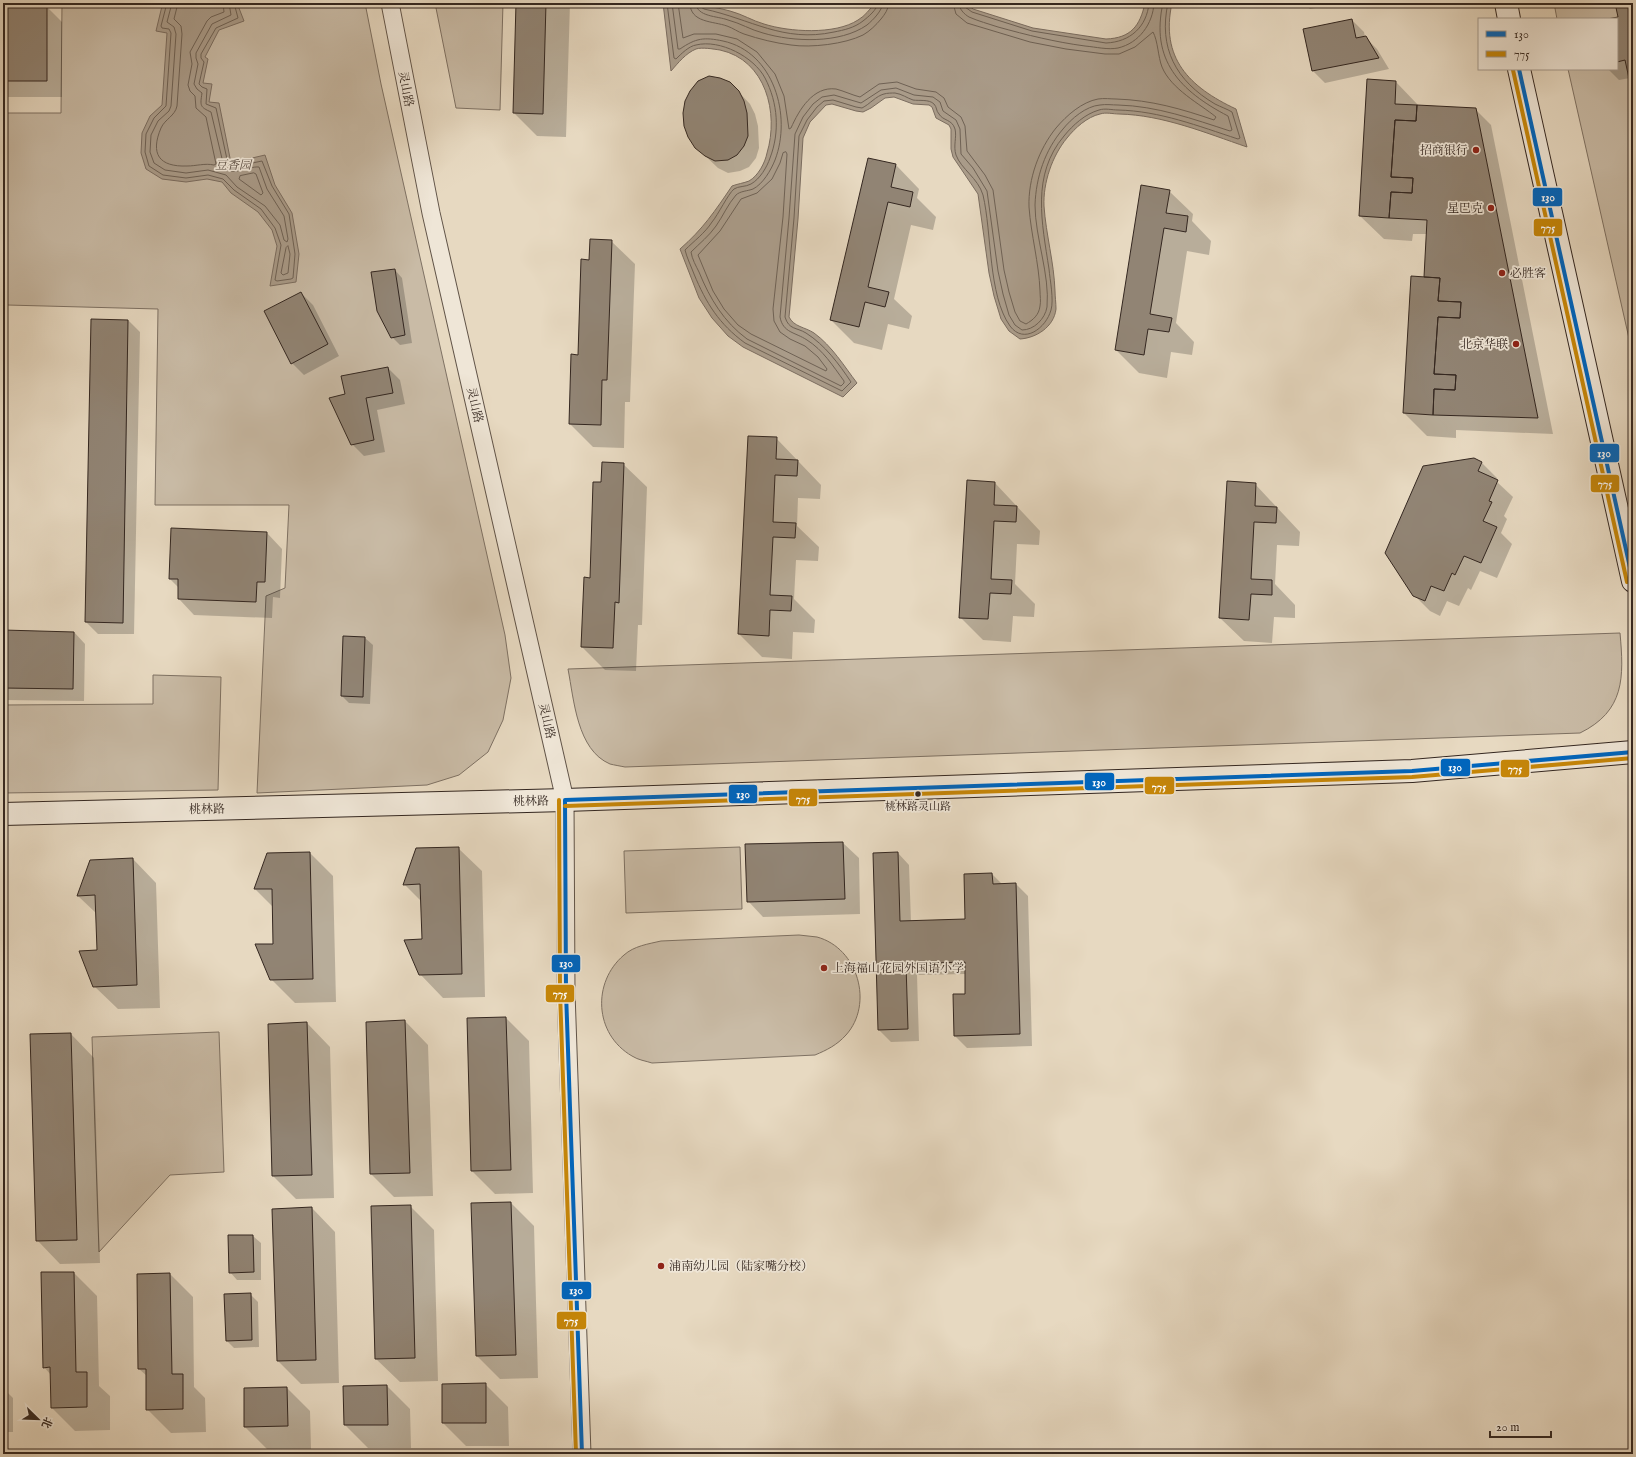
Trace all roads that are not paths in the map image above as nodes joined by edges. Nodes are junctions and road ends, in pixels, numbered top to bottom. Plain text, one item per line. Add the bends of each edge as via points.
1 (390, 3) edge
2 (1506, 3) edge
3 (1509, 18) edge
4 (1519, 70) edge
5 (1633, 581) edge
6 (1633, 752) edge
7 (565, 800) junction
8 (3, 814) edge
9 (582, 1454) edge

1 - 7 street, 灵山路 via 431,213
2 - 3 street
4 - 5 street
6 - 7 street, 桃林路 via 1412,771
7 - 8 street, 桃林路
7 - 9 street, 灵山路 via 566,1000

